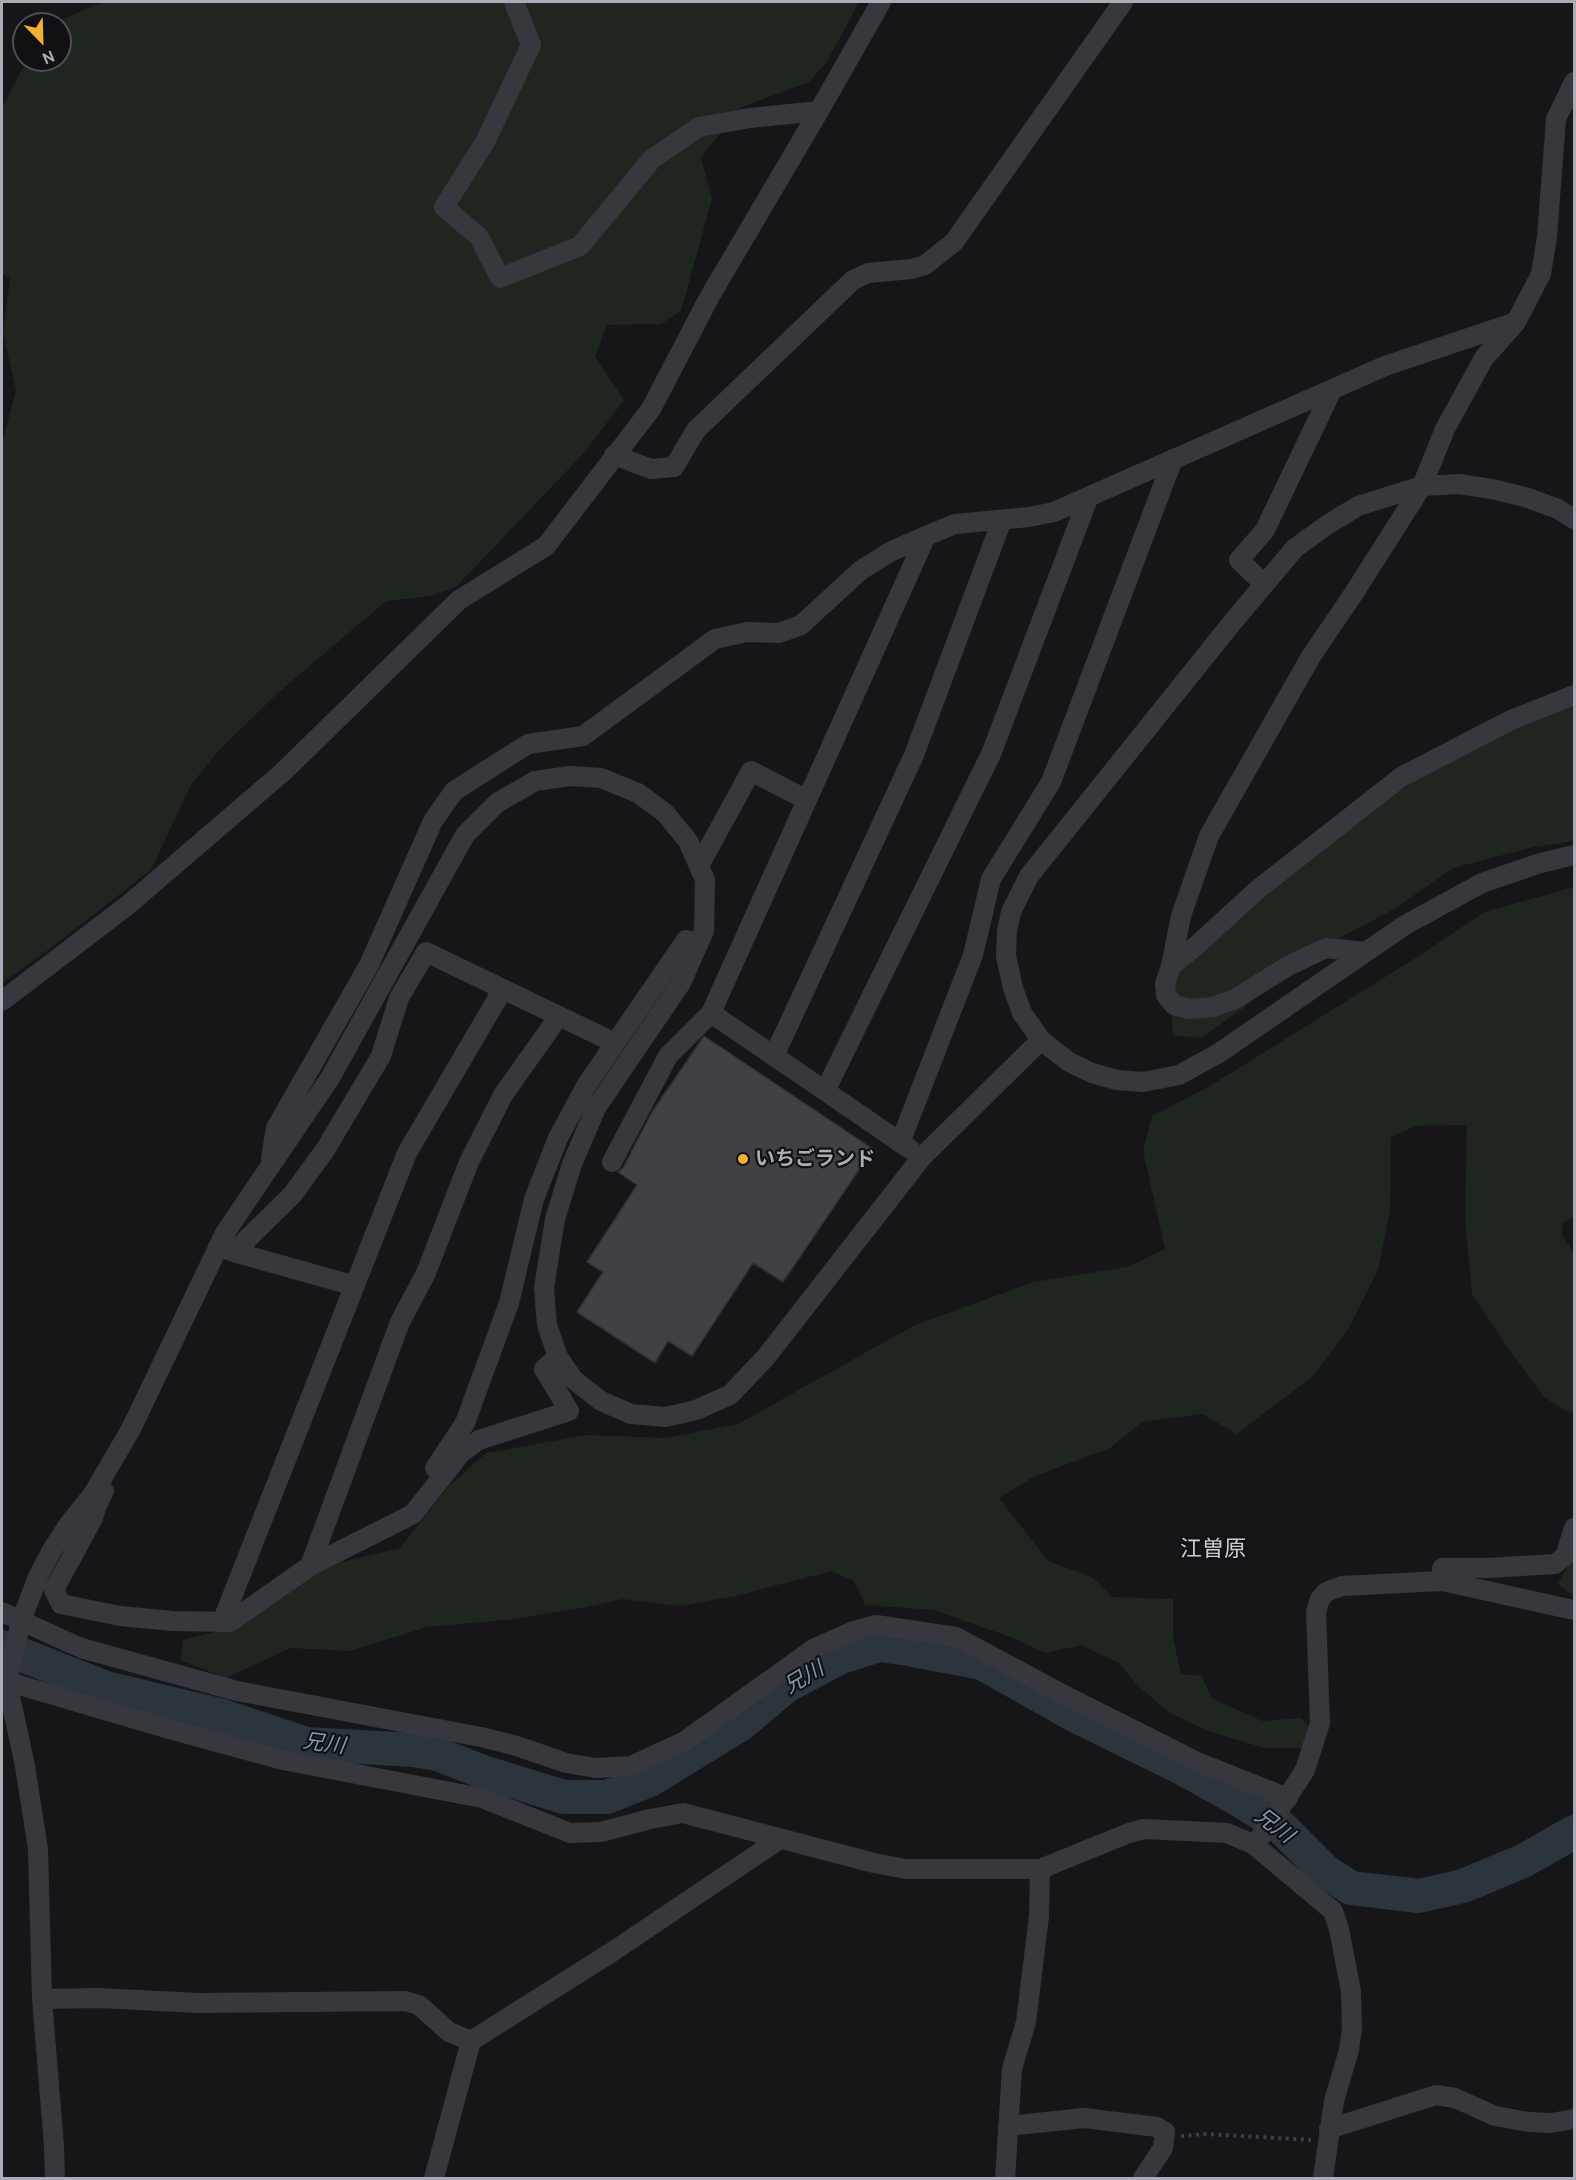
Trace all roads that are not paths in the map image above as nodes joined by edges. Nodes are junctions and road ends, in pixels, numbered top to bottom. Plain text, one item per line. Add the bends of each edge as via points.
1 (514, 2) edge
2 (881, 2) edge
3 (1123, 2) edge
4 (1575, 82) edge
5 (819, 111) junction
6 (1516, 322) junction
7 (1332, 390) junction
8 (614, 455) junction
9 (1173, 459) junction
10 (1422, 486) junction
11 (1089, 496) junction
12 (1575, 519) edge
13 (1002, 520) junction
14 (926, 536) junction
15 (1264, 584) junction
16 (1575, 695) edge
17 (807, 800) junction
18 (1575, 855) edge
19 (699, 866) junction
20 (699, 943) junction
21 (1366, 952) junction
22 (1171, 966) junction
23 (386, 978) junction
24 (405, 987) junction
25 (503, 989) junction
26 (2, 1002) edge
27 (711, 1013) junction
28 (559, 1016) junction
29 (1041, 1040) junction
30 (615, 1043) junction
31 (774, 1056) junction
32 (825, 1091) junction
33 (900, 1143) junction
34 (922, 1157) junction
35 (612, 1162) dead end
36 (270, 1165) junction
37 (226, 1249) junction
38 (355, 1286) junction
39 (558, 1357) junction
40 (131, 1429) junction
41 (400, 1520) junction
42 (1575, 1528) edge
43 (310, 1566) junction
44 (1442, 1581) junction
45 (1575, 1611) edge
46 (2, 1612) edge
47 (21, 1621) junction
48 (222, 1622) junction
49 (6, 1678) edge
50 (1288, 1798) junction
51 (1258, 1838) junction
52 (780, 1839) junction
53 (1040, 1869) junction
54 (42, 1999) junction
55 (471, 2041) junction
56 (1575, 2119) edge
57 (1008, 2127) junction
58 (1328, 2135) junction
59 (55, 2178) edge
60 (434, 2178) edge
61 (1005, 2178) edge
62 (1143, 2178) edge
63 (1323, 2178) edge

1 - 5 street via 531,45 485,142 444,207 479,237 500,278 580,246 652,159 699,127
2 - 5 street
3 - 8 street via 954,242 925,265 868,273 853,280 696,430 674,467 651,470
4 - 6 street via 1557,119 1541,274
5 - 8 street via 710,296 651,409
6 - 7 street via 1385,366
6 - 10 street via 1484,358 1445,429
7 - 9 street
7 - 15 street via 1265,530 1239,560
8 - 26 street via 546,546 459,600 283,772 128,905
9 - 11 street
9 - 33 street via 1051,782 991,879 973,955
10 - 12 street via 1459,484 1492,489 1525,497
10 - 15 street via 1359,506 1327,525 1296,548
10 - 22 street via 1310,658 1209,836 1181,916
11 - 13 street via 1054,512
11 - 32 street via 991,754
13 - 14 street via 955,524
13 - 31 street via 914,754
14 - 17 street
14 - 36 street via 861,570 801,625 779,633 747,632 715,639 583,736 528,744 454,791 433,821 369,965 276,1128
15 - 29 street via 1029,876 1011,912 1006,957 1013,988 1022,1013
16 - 22 street via 1511,720 1401,777 1257,890
17 - 19 street via 752,771
17 - 27 street
18 - 21 street via 1482,883
19 - 20 street via 705,880 704,931
19 - 23 street via 688,841 665,813 638,793 601,778 570,776 535,781 497,803 465,835
20 - 30 street via 686,940
20 - 39 street via 681,983 596,1108 572,1164 555,1220 544,1288 547,1325
21 - 22 street via 1326,948 1235,999 1213,1007 1189,1009 1174,1005 1166,995
21 - 29 street via 1219,1053 1179,1075 1143,1082 1117,1080 1069,1062
23 - 24 street
23 - 36 street via 330,1077
24 - 25 street via 426,952
24 - 37 street via 381,1056 325,1150 293,1194
25 - 28 street
25 - 38 street via 407,1154
27 - 31 street
27 - 35 street via 668,1056
28 - 30 street
28 - 43 street via 503,1095 469,1162 426,1273 400,1322
29 - 34 street
30 - 41 street via 586,1086 554,1148 534,1199 509,1303 465,1423
31 - 32 street
32 - 33 street
33 - 34 street
34 - 39 street via 766,1357 730,1395 696,1410 666,1417 631,1414 601,1401 573,1378
36 - 37 street
37 - 38 street
37 - 40 street
38 - 48 street
39 - 41 street via 544,1369 569,1411 479,1440 461,1453 413,1514
40 - 47 street via 93,1494 52,1550
40 - 48 street via 136,1433 54,1590 61,1604 120,1616
41 - 43 street
42 - 44 street via 1564,1556 1555,1564 1442,1568
43 - 48 street via 230,1622
44 - 45 street
44 - 50 street via 1342,1586 1320,1599 1316,1612 1320,1723 1305,1770
46 - 47 street
47 - 49 street
47 - 50 street via 81,1648 237,1691 481,1737 596,1768 631,1766 685,1741 815,1648 854,1631 887,1627 956,1637 1197,1762
49 - 52 street via 284,1760 482,1798 570,1833 601,1832 683,1813
49 - 54 street via 38,1849
50 - 51 street
51 - 53 street via 1144,1829
51 - 58 street via 1333,1911 1340,1929 1351,1991 1352,2028
52 - 53 street via 906,1869
52 - 55 street
53 - 57 street via 1039,1916 1026,2022 1012,2069
54 - 55 street via 199,2003 405,2001 419,2005 449,2032
54 - 59 street
55 - 60 street
56 - 58 street via 1528,2122 1495,2116 1455,2098 1436,2095
57 - 61 street
57 - 62 street via 1083,2118 1157,2127 1165,2132 1162,2148
58 - 63 street

